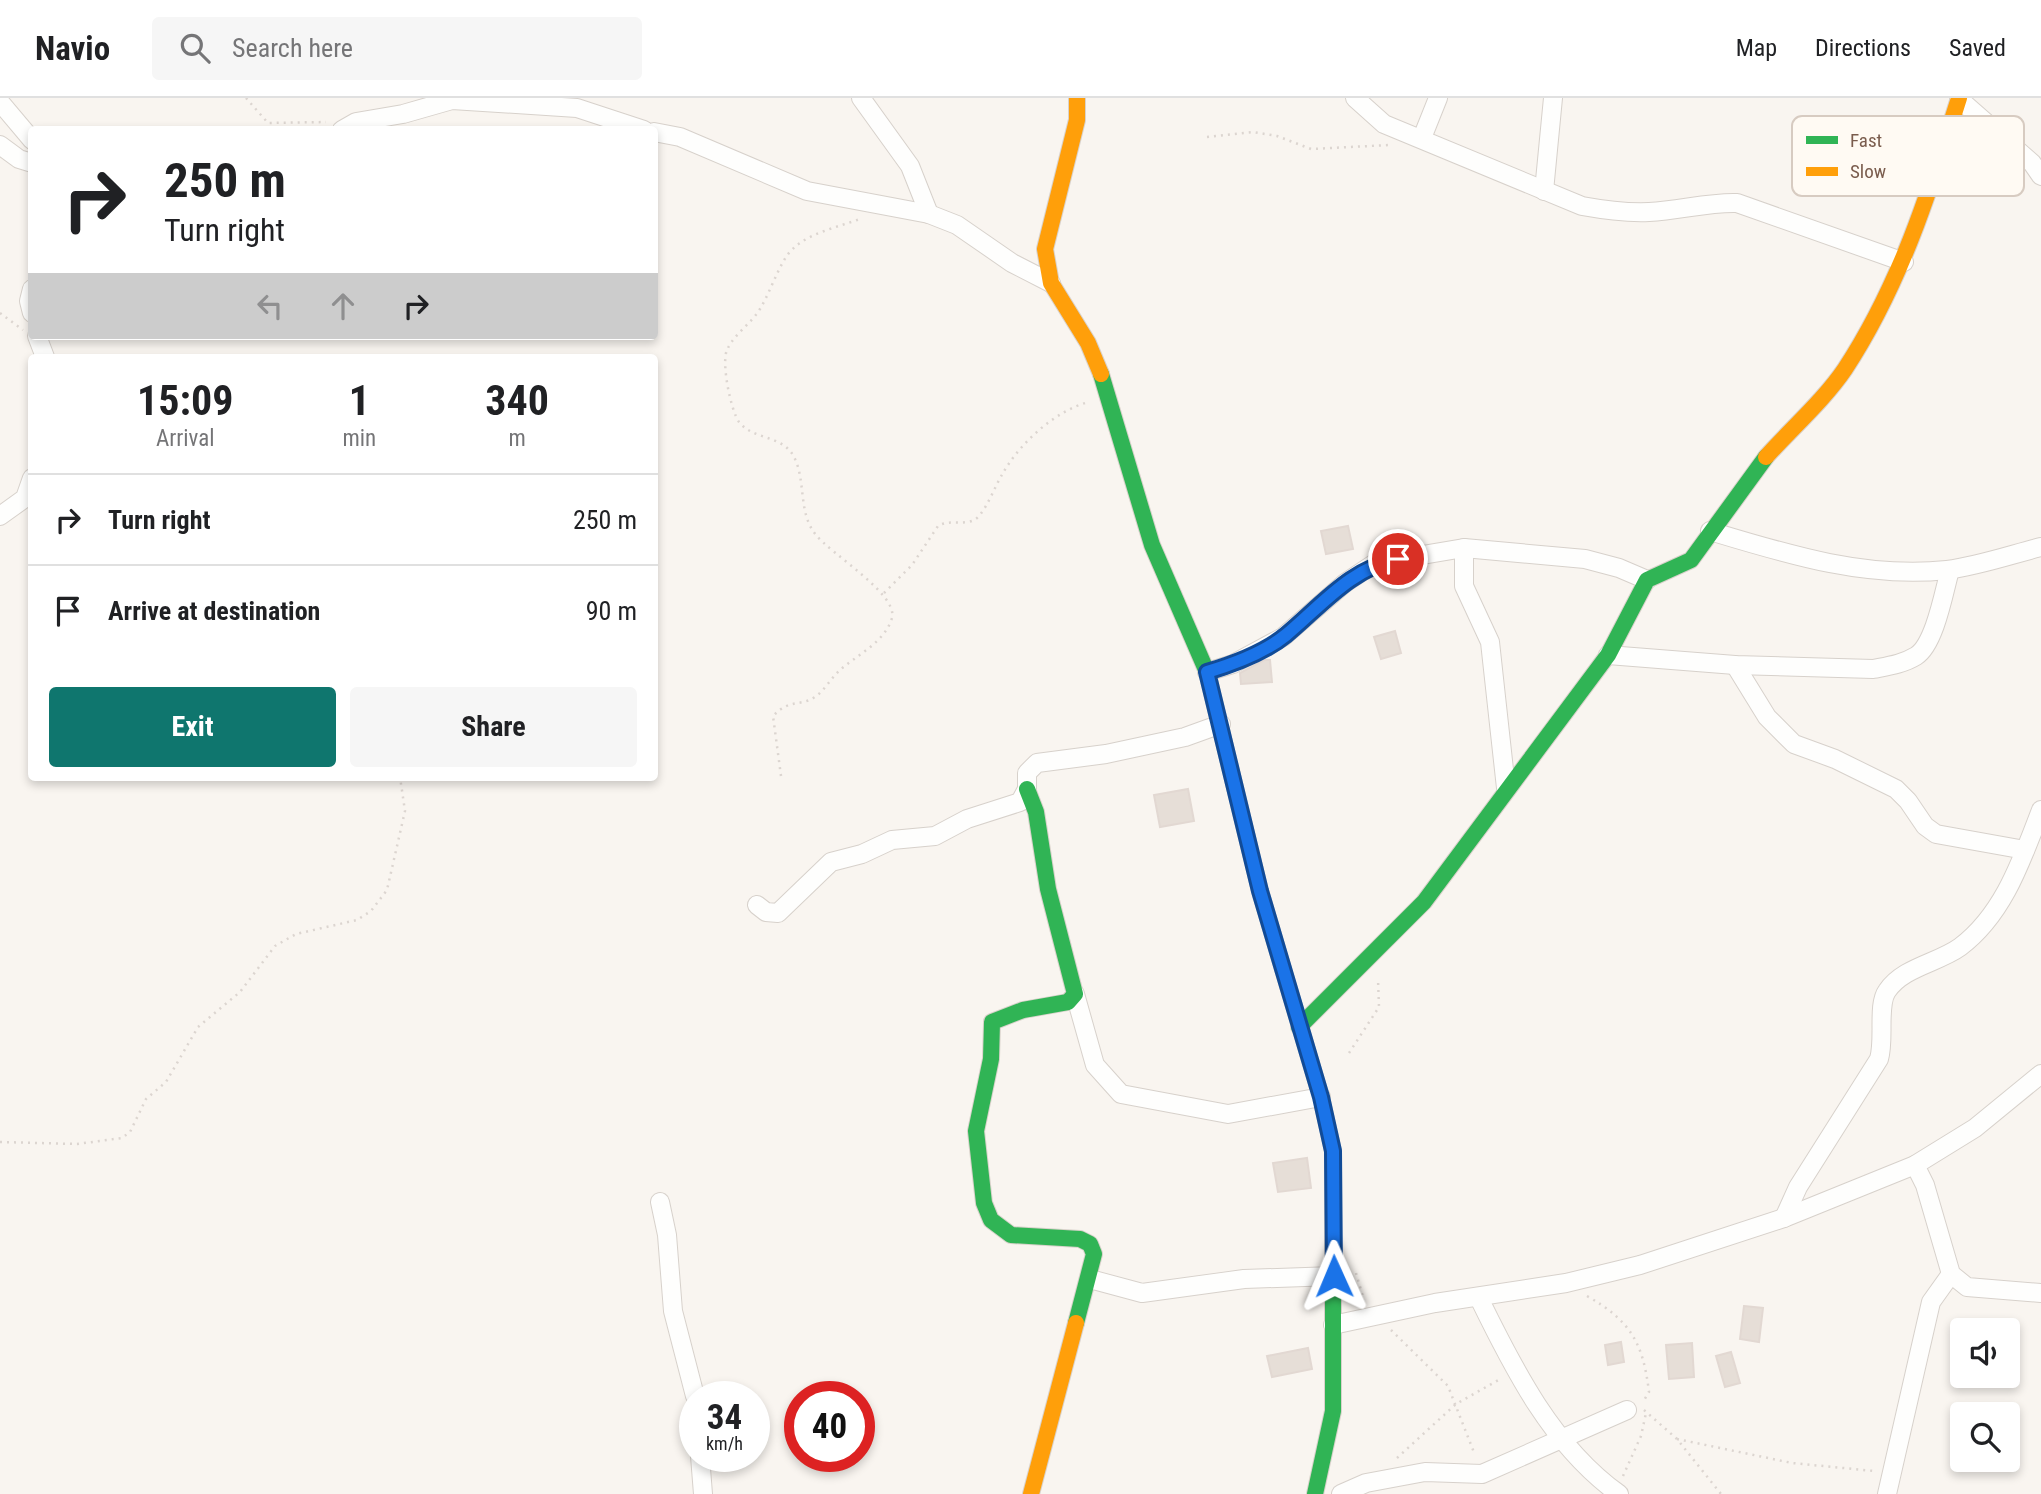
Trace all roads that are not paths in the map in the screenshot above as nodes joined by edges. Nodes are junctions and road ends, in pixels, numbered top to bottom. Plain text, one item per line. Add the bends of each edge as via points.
1 (861, 98) edge
2 (1077, 98) edge
3 (1355, 98) edge
4 (1438, 98) edge
5 (1553, 98) edge
6 (1959, 99) edge
7 (0, 102) edge
8 (1954, 116) edge
9 (1978, 116) edge
10 (349, 126) edge
11 (632, 126) edge
12 (658, 133) edge
13 (28, 135) edge
14 (1418, 137) junction
15 (0, 145) edge
16 (2024, 156) edge
17 (28, 162) edge
18 (2041, 176) edge
19 (1544, 191) junction
20 (1928, 196) edge
21 (929, 214) junction
22 (1904, 262) junction
23 (1051, 283) junction
24 (28, 489) edge
25 (0, 516) edge
26 (1710, 531) junction
27 (2041, 547) edge
28 (1464, 548) junction
29 (1950, 569) junction
30 (1647, 580) junction
31 (1608, 654) junction
32 (1735, 664) junction
33 (1207, 672) junction
34 (1222, 724) junction
35 (1506, 788) junction
36 (1027, 789) junction
37 (2041, 810) edge
38 (2025, 850) junction
39 (757, 905) dead end
40 (1076, 994) junction
41 (1298, 1027) junction
42 (2041, 1074) edge
43 (1321, 1097) junction
44 (1915, 1165) junction
45 (660, 1202) dead end
46 (1784, 1218) junction
47 (1951, 1274) junction
48 (1334, 1276) junction
49 (1090, 1279) junction
50 (2041, 1293) edge
51 (1479, 1298) junction
52 (1333, 1325) junction
53 (691, 1381) edge
54 (1627, 1410) dead end
55 (1562, 1437) junction
56 (701, 1472) edge
57 (1617, 1492) edge
58 (703, 1494) edge
59 (1031, 1494) edge
60 (1315, 1494) edge
61 (1341, 1494) edge
62 (1887, 1494) edge

1 - 21 street via 910,166
2 - 23 street via 1077,120 1047,232
3 - 14 street via 1384,124
4 - 14 street
5 - 19 street
6 - 8 street
6 - 9 street
7 - 13 street
10 - 11 street via 452,100 577,108
12 - 21 street via 680,137 807,191
14 - 19 street
15 - 17 street
16 - 18 street
19 - 22 street via 1612,212 1737,203
20 - 22 street
21 - 23 street via 957,225
22 - 26 street via 1844,370 1757,467
23 - 33 street via 1088,343 1110,398 1152,545
24 - 25 street via 25,498
26 - 29 street via 1836,565 1899,571
26 - 30 street via 1691,560
27 - 29 street
28 - 30 street via 1585,559
28 - 33 street via 1376,563 1345,583 1283,637 1233,664
28 - 35 street via 1464,586 1490,642
29 - 32 street via 1930,637 1918,656 1873,669
30 - 31 street
31 - 32 street
31 - 35 street
32 - 38 street via 1766,717 1794,744 1896,789 1924,826 1936,834
33 - 34 street
34 - 36 street via 1106,754 1037,763 1027,773
34 - 41 street via 1260,891
35 - 41 street via 1424,902
36 - 39 street via 1020,803 967,819 935,836 892,840 831,862 778,913
36 - 40 street
37 - 38 street
38 - 46 street via 1996,911 1979,930 1958,948 1897,979 1885,993 1884,1044 1879,1059 1798,1186
40 - 43 street via 1095,1066 1121,1094 1228,1114
40 - 49 street via 1068,1002 1023,1010 992,1022 991,1059 975,1147 991,1220 1011,1235 1080,1239 1090,1244 1094,1254
41 - 43 street
42 - 44 street via 1975,1128
43 - 48 street via 1333,1151
44 - 46 street
44 - 47 street
45 - 53 street via 673,1311
46 - 51 street via 1640,1265
47 - 50 street via 1967,1287
47 - 62 street via 1931,1302
48 - 49 street via 1244,1279 1142,1293
48 - 52 street
49 - 59 street
51 - 52 street
51 - 55 street via 1514,1370
52 - 60 street via 1333,1412
54 - 55 street
55 - 57 street via 1599,1480
55 - 61 street via 1482,1474 1425,1472 1366,1483
56 - 58 street

